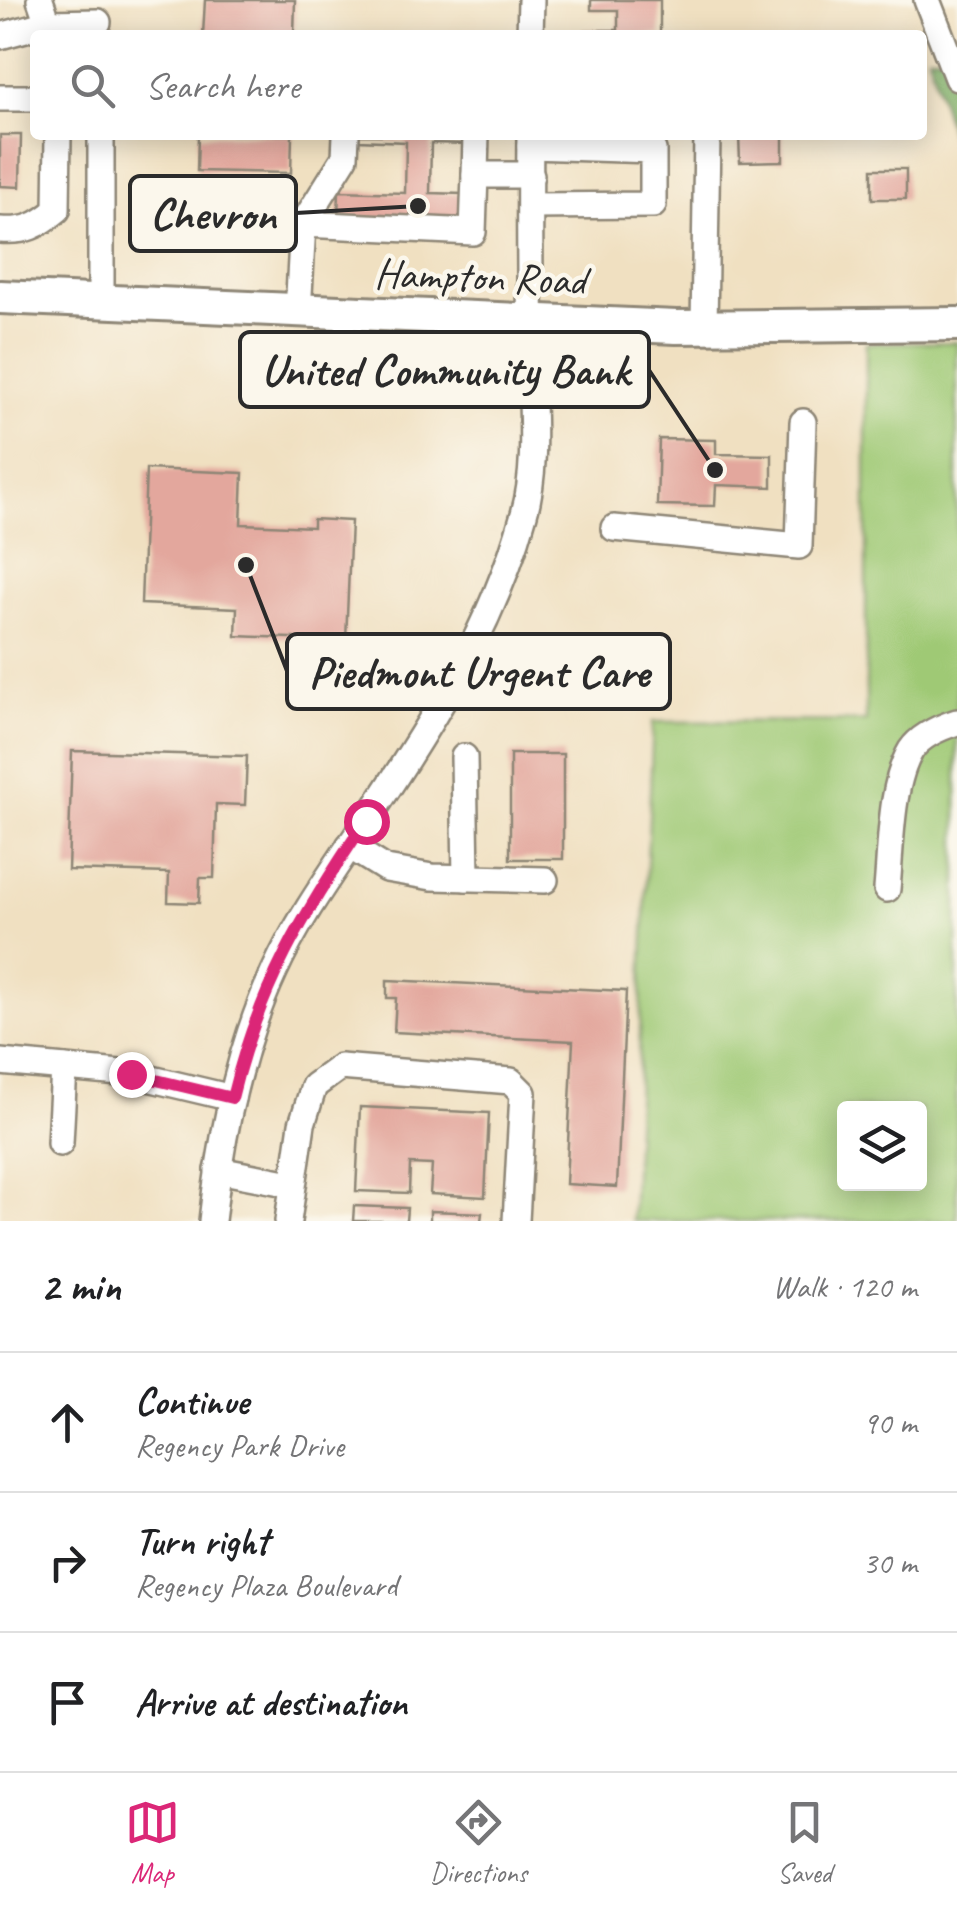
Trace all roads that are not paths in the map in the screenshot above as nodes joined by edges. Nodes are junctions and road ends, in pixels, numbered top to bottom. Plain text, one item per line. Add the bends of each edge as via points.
1 (530, 0) edge
2 (926, 0) edge
3 (98, 19) edge
4 (45, 20) edge
5 (530, 30) edge
6 (0, 36) edge
7 (957, 78) edge
8 (0, 98) edge
9 (30, 98) edge
10 (58, 140) edge
11 (100, 140) edge
12 (346, 140) edge
13 (476, 140) edge
14 (530, 140) edge
15 (707, 140) edge
16 (531, 174) junction
17 (475, 175) junction
18 (531, 206) junction
19 (57, 210) junction
20 (101, 212) junction
21 (304, 224) junction
22 (0, 230) edge
23 (0, 297) edge
24 (101, 302) junction
25 (298, 312) junction
26 (531, 323) junction
27 (957, 324) edge
28 (704, 328) junction
29 (803, 422) dead end
30 (614, 528) dead end
31 (957, 722) edge
32 (464, 757) dead end
33 (349, 846) junction
34 (466, 878) junction
35 (545, 880) dead end
36 (887, 889) dead end
37 (0, 1062) edge
38 (64, 1068) junction
39 (232, 1098) junction
40 (60, 1144) dead end
41 (218, 1170) junction
42 (291, 1184) junction
43 (212, 1221) edge
44 (288, 1221) edge
45 (516, 1221) edge

1 - 5 street
2 - 7 street
3 - 4 street
4 - 6 street
8 - 9 street
10 - 19 street
11 - 20 street
12 - 21 street via 345,157
13 - 17 street
14 - 16 street
14 - 18 street via 653,150 653,205
15 - 28 street
16 - 17 street
16 - 18 street
17 - 21 street via 473,232
18 - 26 street
19 - 20 street
19 - 22 street via 21,232
20 - 24 street
21 - 25 street
23 - 24 main road, Hampton Road
24 - 25 main road, Hampton Road
25 - 26 main road, Hampton Road
26 - 28 main road, Hampton Road
26 - 33 street via 530,485 504,576 454,684
27 - 28 main road, Hampton Road
29 - 30 street via 799,546
31 - 36 street via 912,747 899,778
32 - 34 street
33 - 34 street via 386,869
33 - 39 street via 274,970
34 - 35 street
37 - 38 street
38 - 39 street via 131,1074
38 - 40 street
39 - 41 street
41 - 42 street
41 - 43 street
42 - 44 street
42 - 45 street via 314,1086 340,1068 511,1081 523,1093

